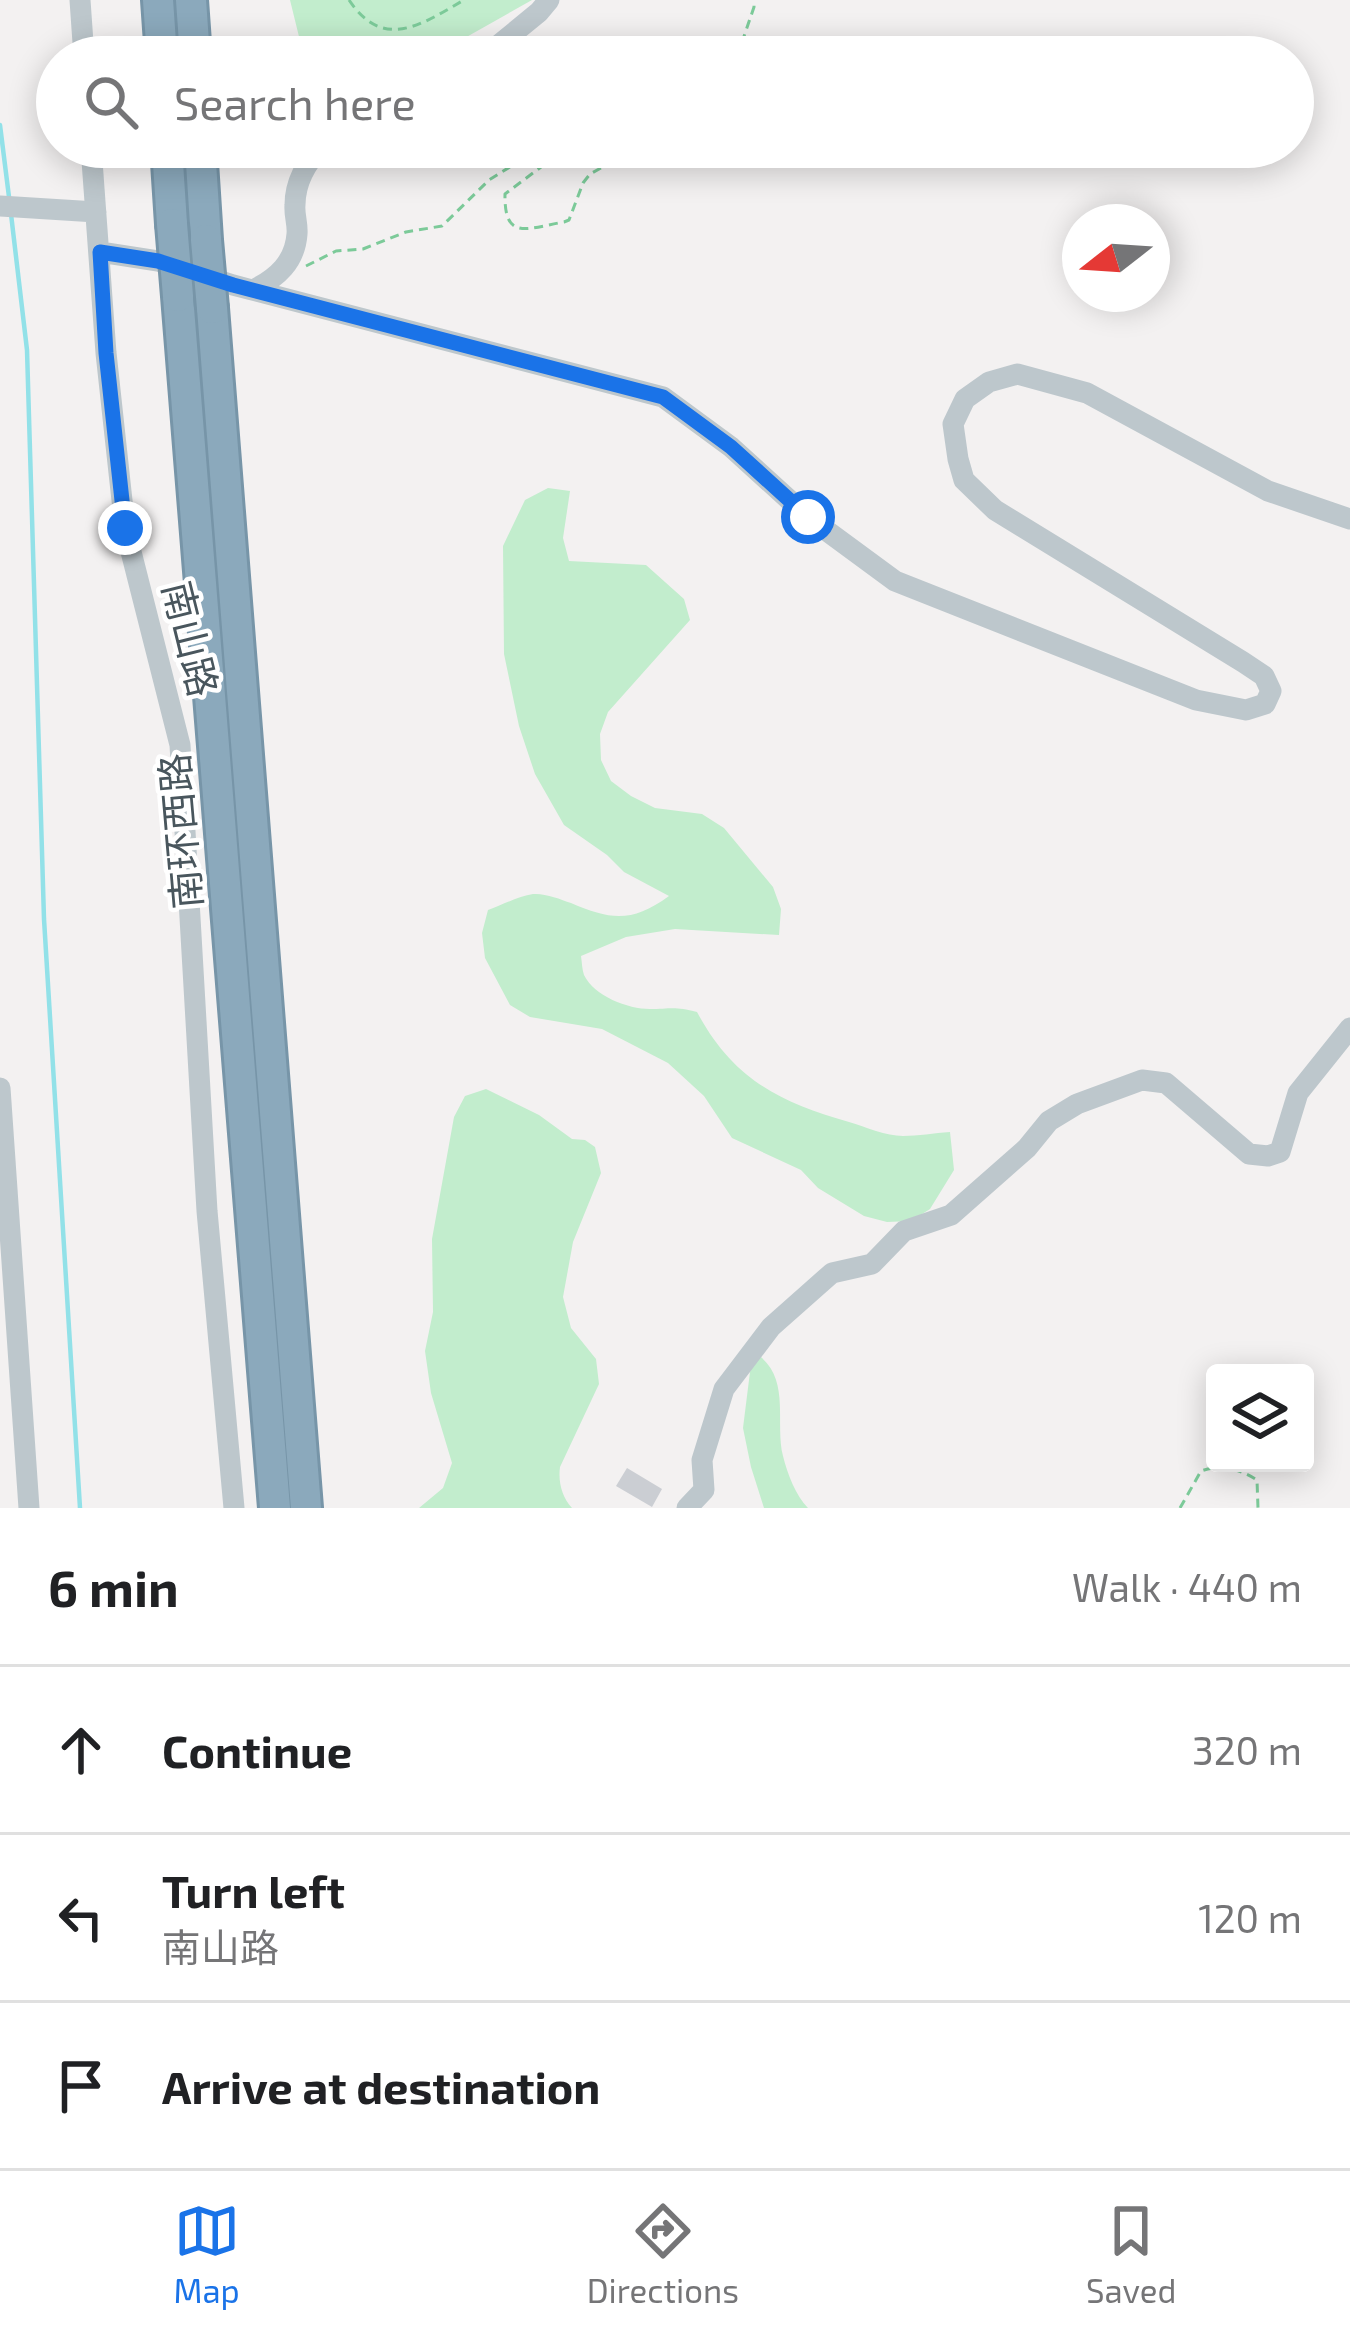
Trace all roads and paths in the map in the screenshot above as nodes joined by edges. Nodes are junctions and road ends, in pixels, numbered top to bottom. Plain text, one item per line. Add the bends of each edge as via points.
1 (80, 0) edge
2 (158, 0) edge
3 (191, 0) edge
4 (349, 0) edge
5 (464, 0) edge
6 (549, 0) edge
7 (754, 0) edge
8 (83, 36) edge
9 (161, 36) edge
10 (194, 36) edge
11 (510, 36) edge
12 (744, 36) edge
13 (93, 168) edge
14 (168, 168) edge
15 (201, 168) edge
16 (306, 168) edge
17 (508, 168) edge
18 (540, 168) edge
19 (601, 168) edge
20 (0, 206) edge
21 (96, 212) junction
22 (100, 252) junction
23 (291, 257) junction
24 (253, 290) junction
25 (1350, 519) edge
26 (1350, 1028) edge
27 (0, 1088) edge
28 (29, 1508) edge
29 (234, 1508) edge
30 (275, 1508) edge
31 (306, 1508) edge
32 (687, 1508) edge
33 (1180, 1508) edge
34 (1258, 1508) edge

1 - 8 street
2 - 9 highway
3 - 10 highway
4 - 5 path via 362,18 388,30 420,25
6 - 11 street
7 - 12 path
13 - 21 street, 南山路
14 - 30 highway, 南环西路, bridge
15 - 31 highway, 南环西路, bridge
16 - 23 street
17 - 23 path via 442,226 336,250 310,266
18 - 19 path via 505,194 514,227 569,220 583,183
20 - 21 street
21 - 22 street, 南山路
22 - 24 street
22 - 29 street, 南山路 via 125,528 180,745
23 - 24 street
24 - 25 street via 663,397 895,581 1196,700 1246,710 1265,704 1271,691 1243,662 995,510 964,480 958,459 953,424 964,399 1018,374 1087,393 1268,491
26 - 32 street via 1298,1093 1280,1152 1249,1154 1166,1083 1142,1080 1049,1121 951,1215 904,1231 872,1264 832,1273 771,1327 724,1389 702,1460 704,1490
27 - 28 street
33 - 34 path via 1201,1471 1213,1467 1257,1480

